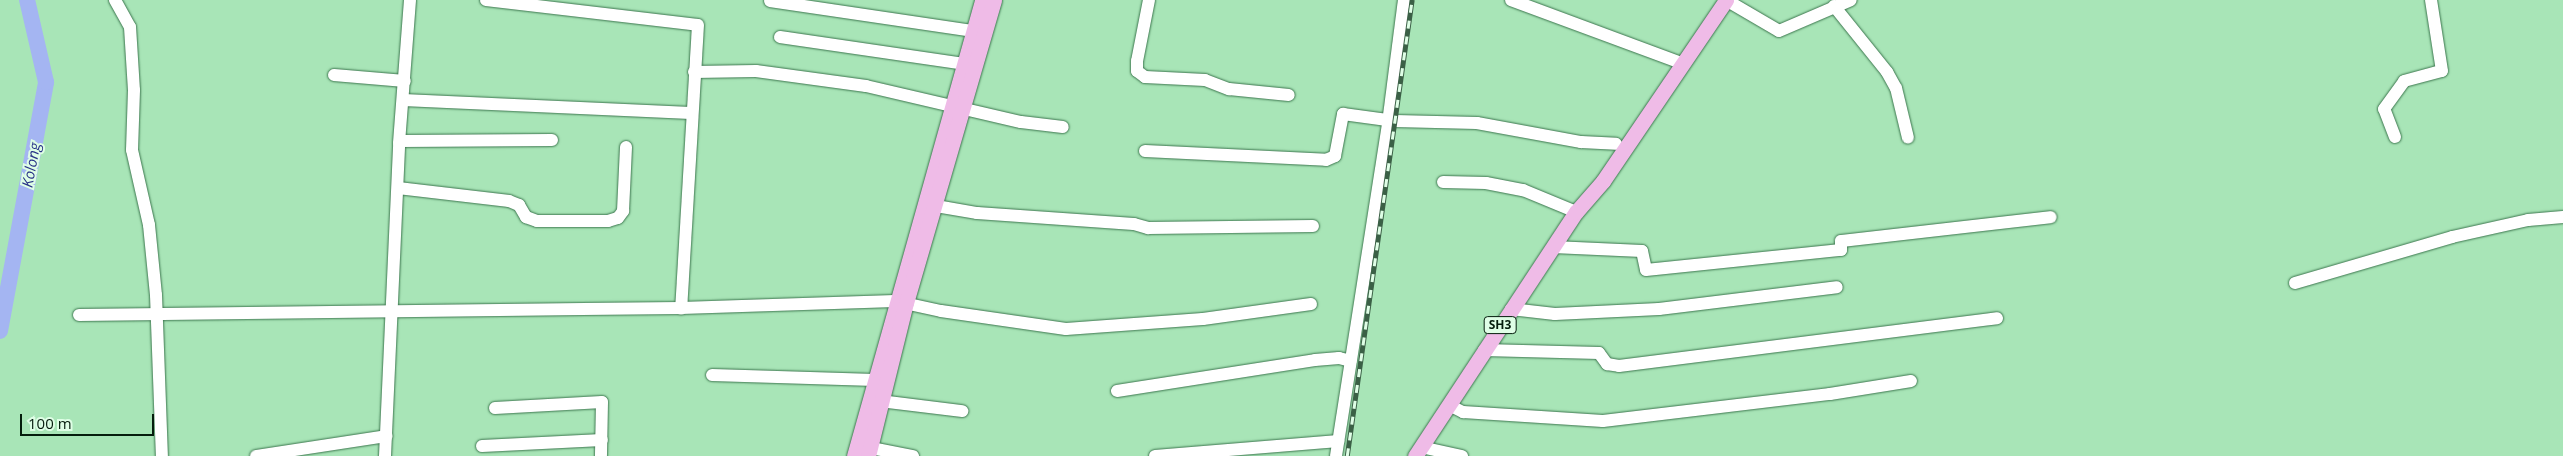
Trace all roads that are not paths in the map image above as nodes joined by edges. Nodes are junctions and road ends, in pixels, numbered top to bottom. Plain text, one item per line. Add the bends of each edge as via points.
1 (115, 0) edge
2 (410, 0) edge
3 (486, 0) edge
4 (982, 0) edge
5 (994, 0) edge
6 (1149, 0) edge
7 (1404, 0) edge
8 (1511, 0) edge
9 (1714, 0) edge
10 (1726, 0) edge
11 (1851, 0) edge
12 (2431, 0) edge
13 (770, 1) edge
14 (1834, 6) junction
15 (974, 31) junction
16 (780, 37) dead end
17 (1679, 62) junction
18 (964, 64) junction
19 (694, 72) junction
20 (334, 74) dead end
21 (405, 81) junction
22 (1289, 95) dead end
23 (403, 100) junction
24 (959, 105) junction
25 (691, 112) junction
26 (1389, 120) junction
27 (1063, 126) dead end
28 (2395, 136) dead end
29 (1908, 138) dead end
30 (552, 140) dead end
31 (400, 141) junction
32 (1616, 144) junction
33 (626, 147) dead end
34 (1145, 151) dead end
35 (1443, 182) dead end
36 (398, 188) junction
37 (1588, 196) junction
38 (936, 206) junction
39 (1576, 212) junction
40 (2563, 216) edge
41 (2051, 217) dead end
42 (1314, 226) dead end
43 (1553, 247) junction
44 (2295, 284) dead end
45 (1837, 287) dead end
46 (901, 302) junction
47 (1311, 304) dead end
48 (681, 308) junction
49 (1511, 309) junction
50 (392, 312) junction
51 (157, 314) junction
52 (79, 315) dead end
53 (1997, 318) dead end
54 (1484, 350) junction
55 (1351, 361) junction
56 (712, 375) dead end
57 (875, 380) junction
58 (1911, 381) dead end
59 (1117, 391) dead end
60 (880, 401) junction
61 (1449, 405) junction
62 (495, 408) dead end
63 (962, 412) dead end
64 (386, 436) junction
65 (602, 440) junction
66 (1338, 441) junction
67 (482, 446) dead end
68 (862, 452) edge
69 (1418, 452) edge
70 (162, 456) edge
71 (256, 456) edge
72 (385, 456) edge
73 (601, 456) edge
74 (912, 456) edge
75 (1156, 456) edge
76 (1336, 456) edge
77 (1462, 456) edge

1 - 51 street via 130,27 134,90 132,150 148,225
2 - 21 street
3 - 19 street via 698,25
4 - 15 main road
5 - 24 main road
6 - 22 street via 1137,61 1137,71 1145,77 1205,80 1229,89
7 - 26 street
8 - 17 street
9 - 17 main road, SH3
10 - 14 street via 1780,31
10 - 17 main road, SH3
11 - 14 street
12 - 28 street via 2442,71 2404,81 2384,109
13 - 15 street
14 - 29 street via 1896,88
15 - 18 main road
16 - 18 street
17 - 32 main road, SH3
17 - 37 main road, SH3 via 1603,181
18 - 24 main road
19 - 24 street via 756,71 866,86
19 - 25 street
20 - 21 street
21 - 23 street
23 - 25 street
23 - 31 street
24 - 27 street via 1020,122
24 - 38 main road
24 - 46 main road
25 - 48 street
26 - 32 street via 1477,123 1581,142
26 - 34 street via 1343,114 1335,156 1326,160
26 - 55 street
30 - 31 street
31 - 36 street
32 - 37 main road, SH3 via 1594,177
33 - 36 street via 622,211 618,218 608,221 536,221 526,217 519,205 509,201
35 - 39 street via 1486,182 1523,190
36 - 50 street
37 - 39 main road, SH3
38 - 42 street via 977,213 1134,224 1148,228
38 - 46 main road
39 - 43 main road, SH3
40 - 44 street via 2528,220 2452,237
41 - 43 street via 1841,241 1841,250 1646,270 1642,251
43 - 49 main road, SH3
45 - 49 street via 1658,310 1555,314
46 - 47 street via 941,312 1066,329 1204,319
46 - 48 street
46 - 57 main road
46 - 60 main road
48 - 50 street
49 - 54 main road, SH3
50 - 51 street
50 - 64 street
51 - 52 street
51 - 70 street
53 - 54 street via 1619,366 1607,364 1599,353
54 - 61 main road, SH3
55 - 59 street via 1339,358 1315,360
55 - 66 street
56 - 57 street
57 - 68 main road
58 - 61 street via 1603,421 1463,412
60 - 63 street
60 - 68 main road
61 - 69 main road, SH3
62 - 65 street via 602,402
64 - 71 street
64 - 72 street
65 - 67 street
65 - 73 street
66 - 75 street
66 - 76 street
68 - 74 street
69 - 77 street

